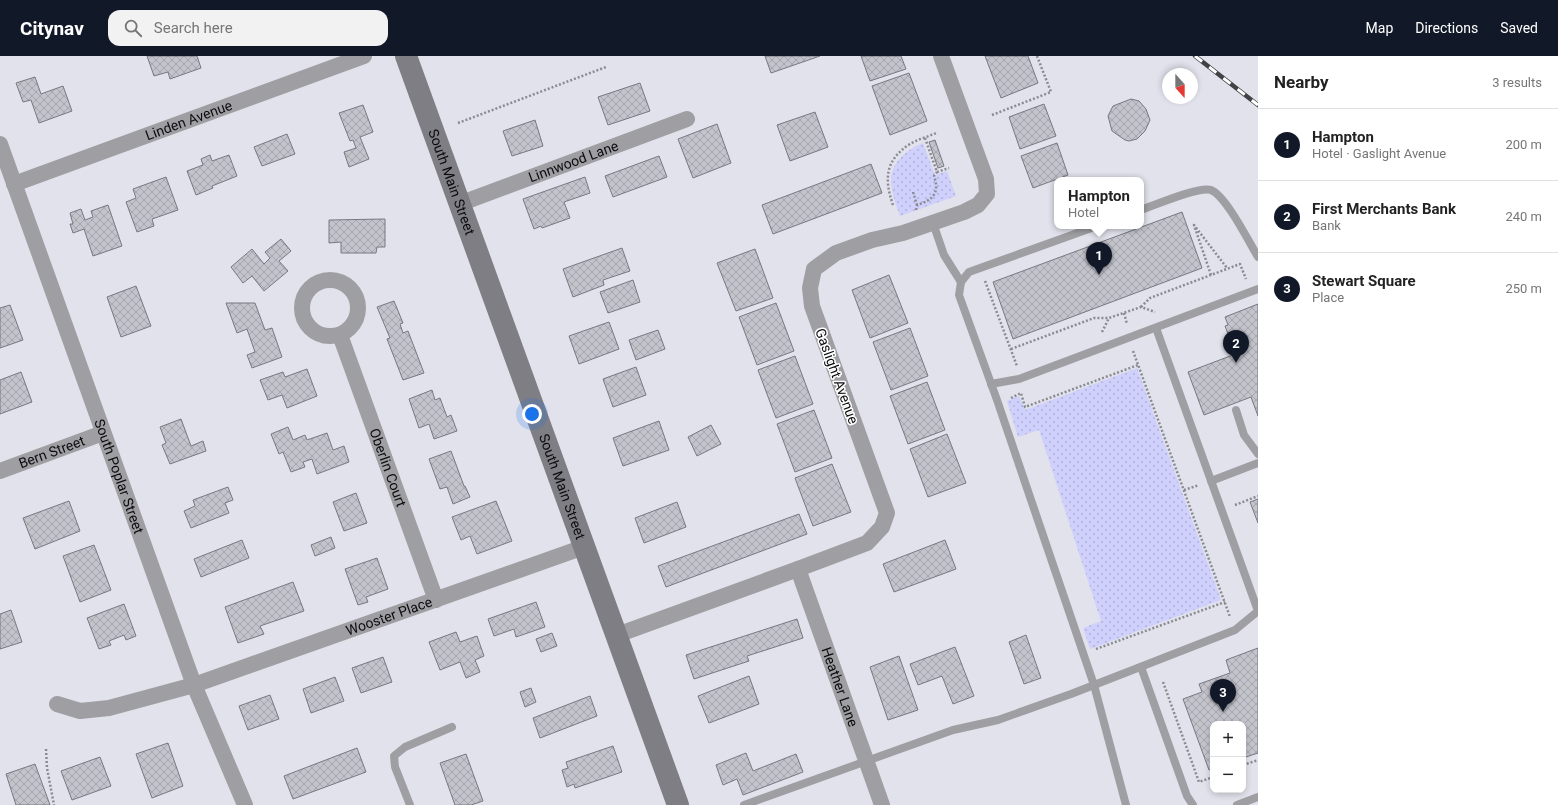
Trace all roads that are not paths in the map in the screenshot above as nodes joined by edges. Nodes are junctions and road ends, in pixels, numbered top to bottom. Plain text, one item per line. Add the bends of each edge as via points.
1 (364, 56) edge
2 (406, 56) edge
3 (941, 56) edge
4 (687, 120) dead end
5 (0, 144) edge
6 (14, 184) junction
7 (459, 204) junction
8 (1144, 209) edge
9 (933, 223) junction
10 (1089, 229) edge
11 (1258, 257) edge
12 (961, 282) junction
13 (1258, 288) edge
14 (1156, 328) junction
15 (340, 335) dead end
16 (992, 384) junction
17 (1236, 410) dead end
18 (103, 433) junction
19 (1258, 454) edge
20 (1258, 463) edge
21 (0, 471) edge
22 (1211, 481) junction
23 (584, 547) junction
24 (798, 569) junction
25 (436, 600) junction
26 (1258, 611) edge
27 (616, 635) junction
28 (1141, 667) junction
29 (194, 685) junction
30 (1094, 685) junction
31 (57, 704) dead end
32 (452, 727) dead end
33 (867, 761) junction
34 (1258, 797) edge
35 (245, 805) edge
36 (410, 805) edge
37 (678, 805) edge
38 (744, 805) edge
39 (882, 805) edge
40 (1126, 805) edge
41 (1193, 805) edge
42 (1237, 805) edge

1 - 6 street, Linden Avenue
2 - 7 main road, South Main Street
3 - 9 street, Gaslight Avenue via 986,179 986,194 978,205
4 - 7 street, Linnwood Lane
5 - 6 street, South Poplar Street
6 - 18 street, South Poplar Street
7 - 23 main road, South Main Street
8 - 11 lane via 1197,190 1210,190 1222,198
9 - 12 lane via 944,255
9 - 24 street, Gaslight Avenue via 836,253 814,269 810,288 812,306 887,513 882,527 867,542
10 - 12 lane via 969,272
12 - 16 lane via 959,295
13 - 14 lane
14 - 16 lane via 1019,379
14 - 22 lane
15 - 25 street, Oberlin Court
16 - 30 lane
17 - 19 lane via 1244,435
18 - 21 street, Bern Street
18 - 29 street, South Poplar Street
20 - 22 lane
22 - 26 lane
23 - 25 street, Wooster Place
23 - 27 main road, South Main Street
24 - 27 street, Gaslight Avenue
24 - 33 street, Heather Lane
25 - 29 street, Wooster Place
26 - 28 lane via 1235,630
27 - 37 main road, South Main Street
28 - 30 lane
28 - 41 lane via 1187,796
29 - 31 street, Wooster Place via 109,708 80,711
29 - 35 street, South Poplar Street
30 - 33 lane via 998,720 953,730
30 - 40 lane
32 - 36 lane via 405,747 394,756 395,767
33 - 38 lane
33 - 39 street, Heather Lane
34 - 42 lane

